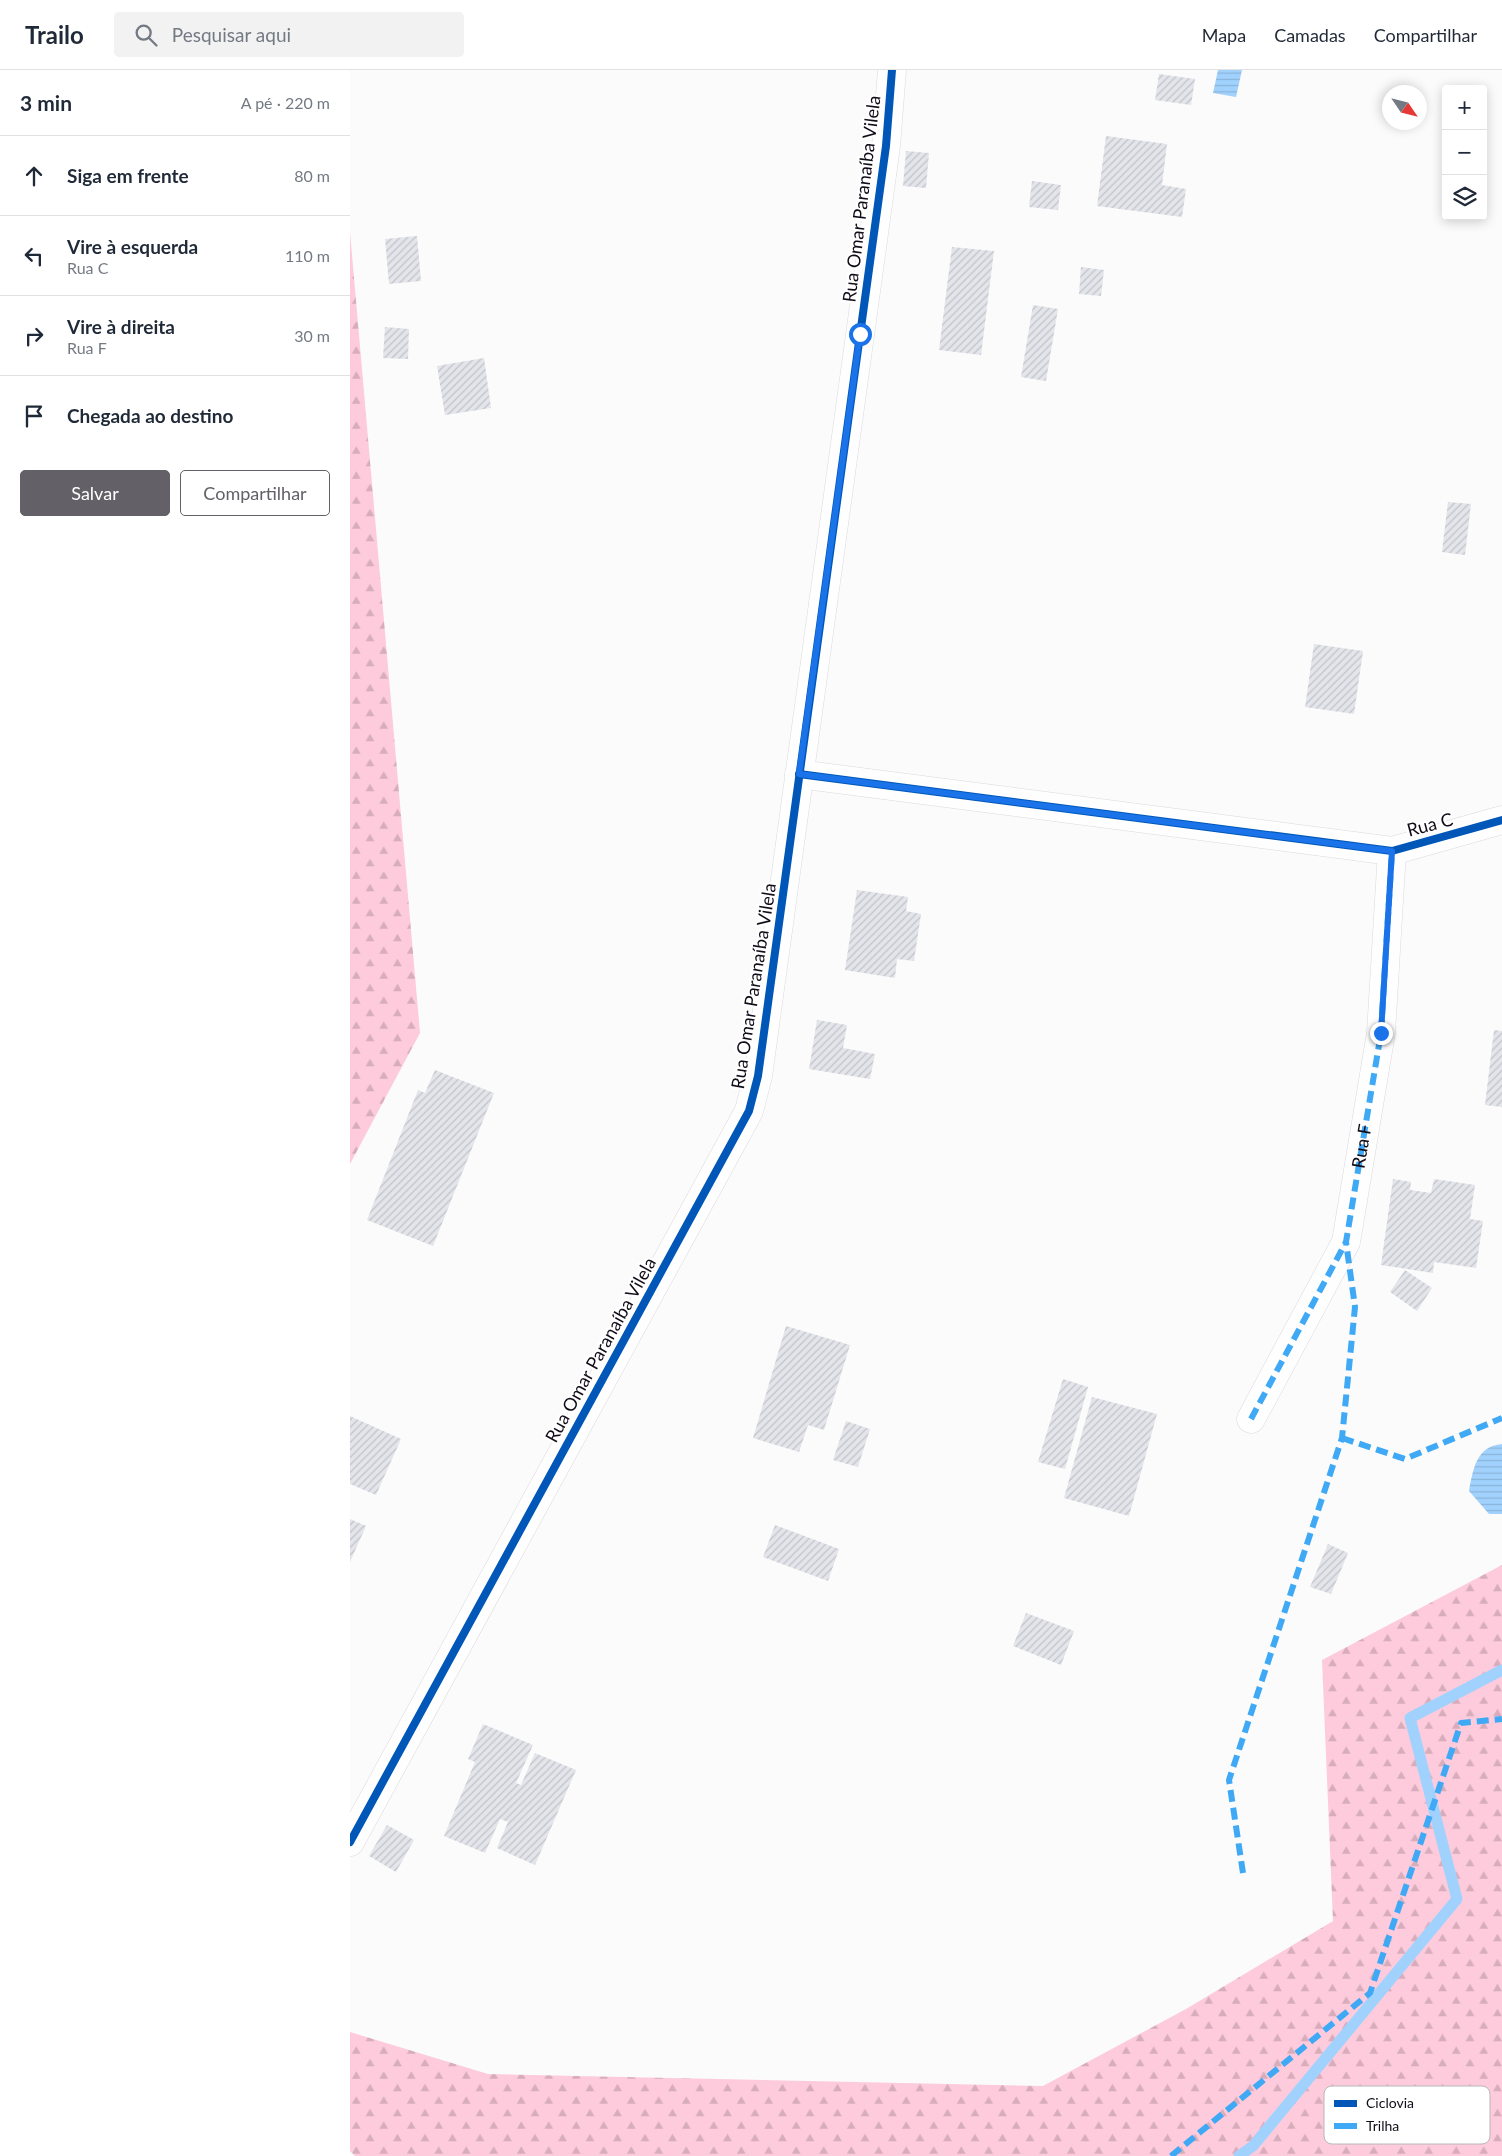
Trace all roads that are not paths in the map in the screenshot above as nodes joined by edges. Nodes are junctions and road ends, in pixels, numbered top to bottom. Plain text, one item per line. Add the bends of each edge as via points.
1 (892, 70) edge
2 (799, 774) junction
3 (1502, 820) edge
4 (1392, 851) junction
5 (1251, 1419) dead end
6 (350, 1842) edge

1 - 2 street, Rua Omar Paranaíba Vilela via 886,146
2 - 4 street, Rua C
2 - 6 street, Rua Omar Paranaíba Vilela via 758,1076 749,1111
3 - 4 street, Rua C
4 - 5 street, Rua F via 1381,1033 1346,1242

